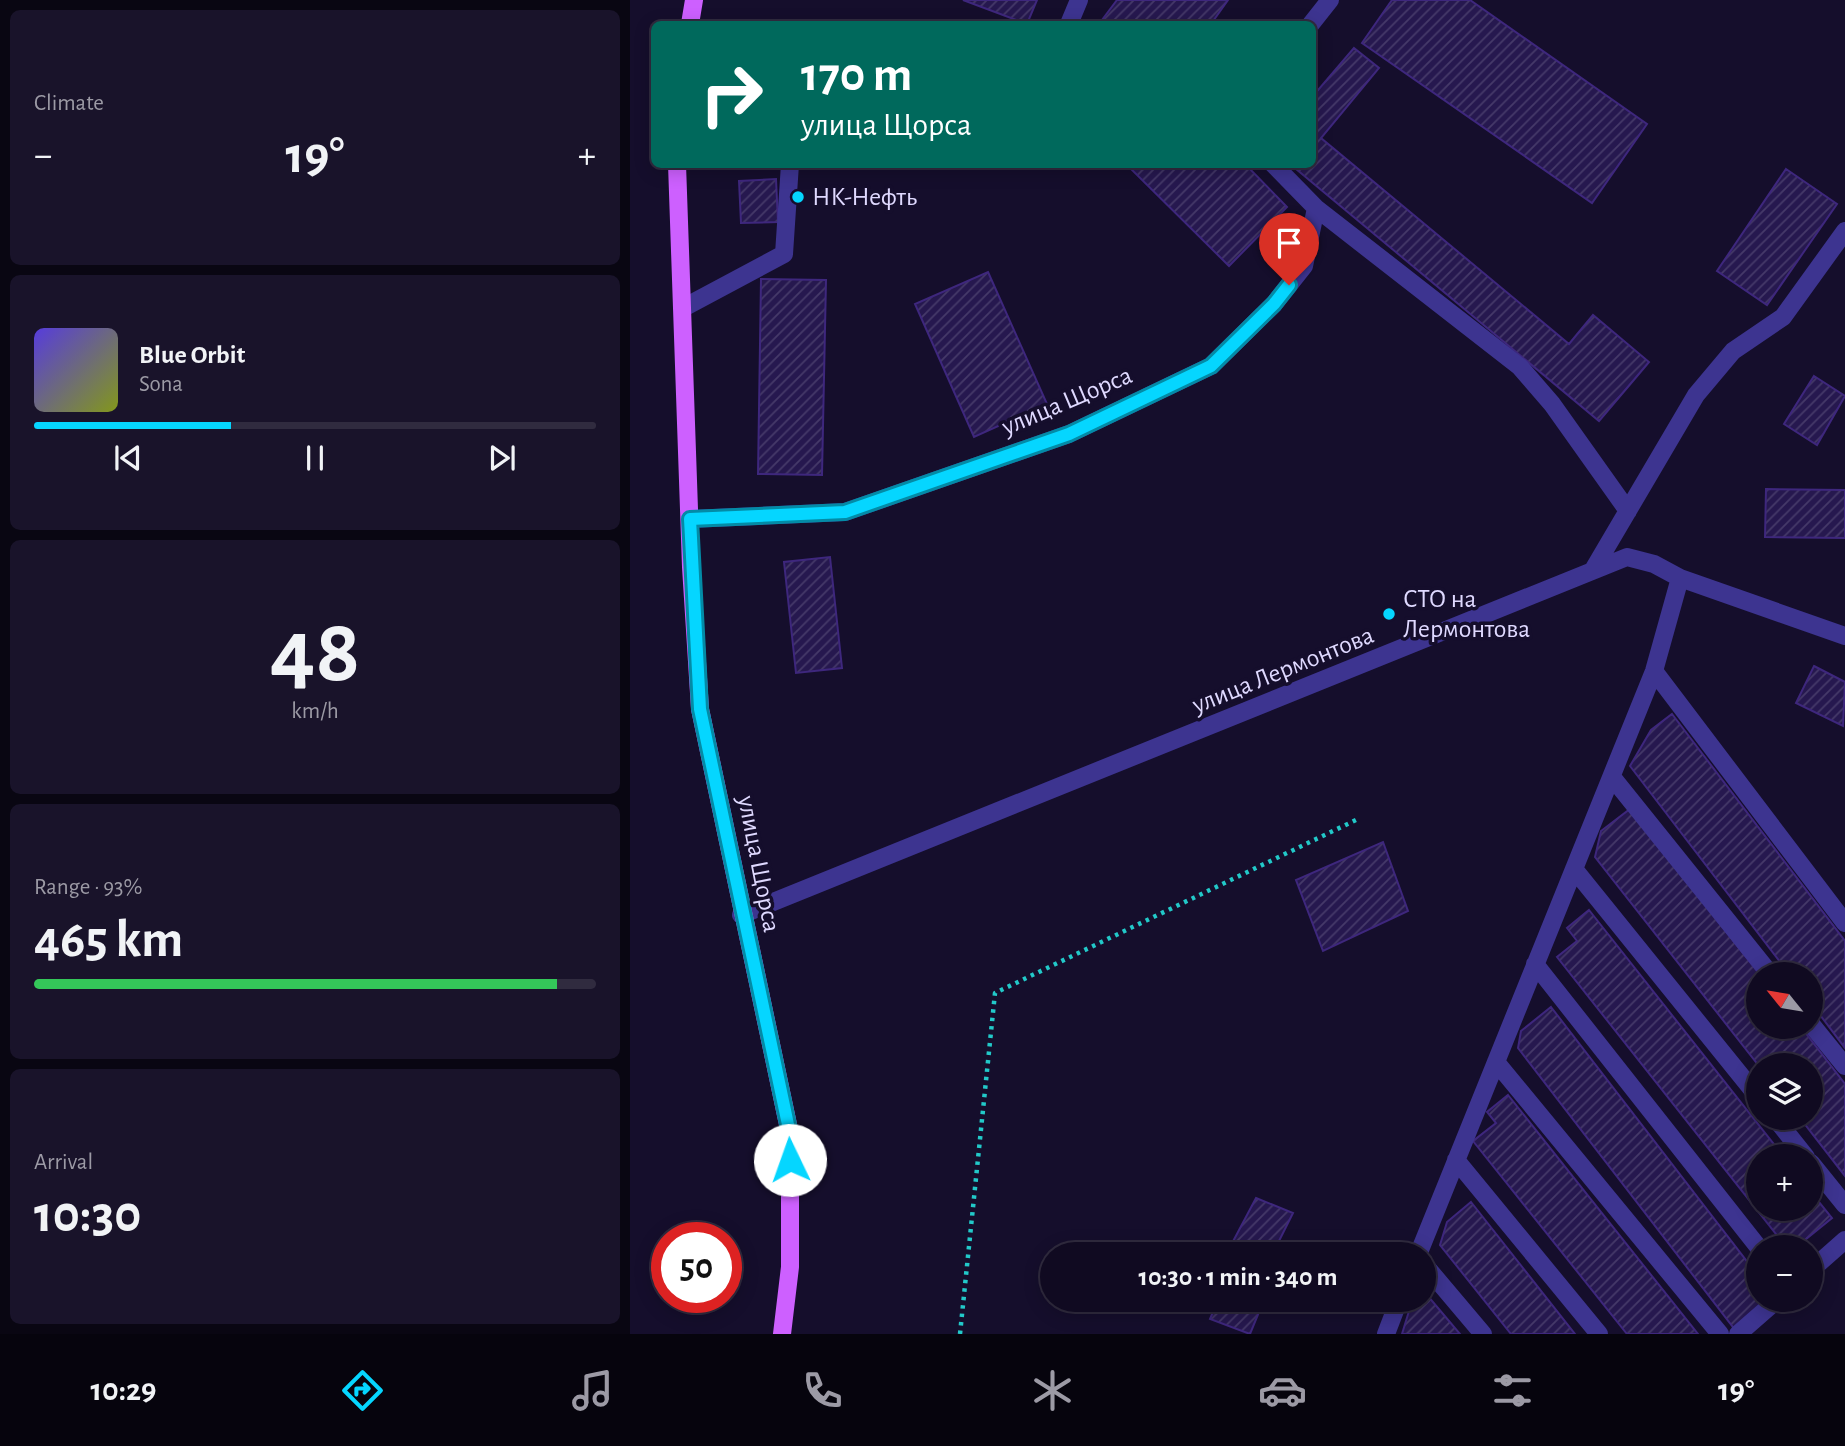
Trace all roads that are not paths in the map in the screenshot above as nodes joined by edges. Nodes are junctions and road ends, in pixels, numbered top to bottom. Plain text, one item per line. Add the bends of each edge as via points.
1 (694, 0) edge
2 (1079, 0) edge
3 (1330, 0) edge
4 (690, 21) edge
5 (1070, 21) edge
6 (1313, 21) edge
7 (677, 168) edge
8 (790, 168) edge
9 (1277, 168) edge
10 (1316, 208) junction
11 (1845, 231) edge
12 (683, 308) junction
13 (1628, 511) junction
14 (690, 519) junction
15 (1593, 569) junction
16 (1680, 578) junction
17 (1845, 636) edge
18 (1654, 671) junction
19 (1612, 777) junction
20 (1574, 869) junction
21 (741, 915) junction
22 (1845, 923) edge
23 (1761, 962) edge
24 (1535, 964) junction
25 (1824, 1040) edge
26 (1496, 1062) junction
27 (1845, 1066) edge
28 (1746, 1082) edge
29 (1785, 1130) edge
30 (1796, 1144) edge
31 (1456, 1160) junction
32 (1823, 1178) edge
33 (1845, 1205) edge
34 (1749, 1235) edge
35 (1845, 1240) edge
36 (1423, 1242) edge
37 (1823, 1259) edge
38 (1436, 1278) edge
39 (1394, 1312) edge
40 (1763, 1312) edge
41 (782, 1334) edge
42 (1386, 1334) edge
43 (1483, 1334) edge
44 (1600, 1334) edge
45 (1720, 1334) edge
46 (1738, 1334) edge

1 - 4 main road
2 - 5 street
3 - 6 street
7 - 12 main road, улица Щорса
8 - 12 street via 783,254
9 - 10 street
10 - 13 street via 1520,367
10 - 14 street, улица Щорса via 1304,266 1274,304 1211,366 1069,434 845,512
11 - 13 street via 1783,317 1733,351 1696,395
12 - 14 main road, улица Щорса
13 - 15 street
14 - 21 main road, улица Щорса via 700,709
15 - 16 street, улица Лермонтова via 1627,557
15 - 21 street, улица Лермонтова via 1394,654
16 - 17 street, улица Лермонтова
16 - 18 street
18 - 19 street
18 - 22 street
19 - 20 street
19 - 23 street
20 - 24 street
20 - 28 street
21 - 41 main road, улица Щорса via 790,1134 790,1267
24 - 26 street
24 - 34 street
25 - 27 street
26 - 31 street
26 - 45 street
29 - 30 street
31 - 36 street
31 - 44 street
32 - 33 street
35 - 37 street
38 - 43 street
39 - 42 street
40 - 46 street

